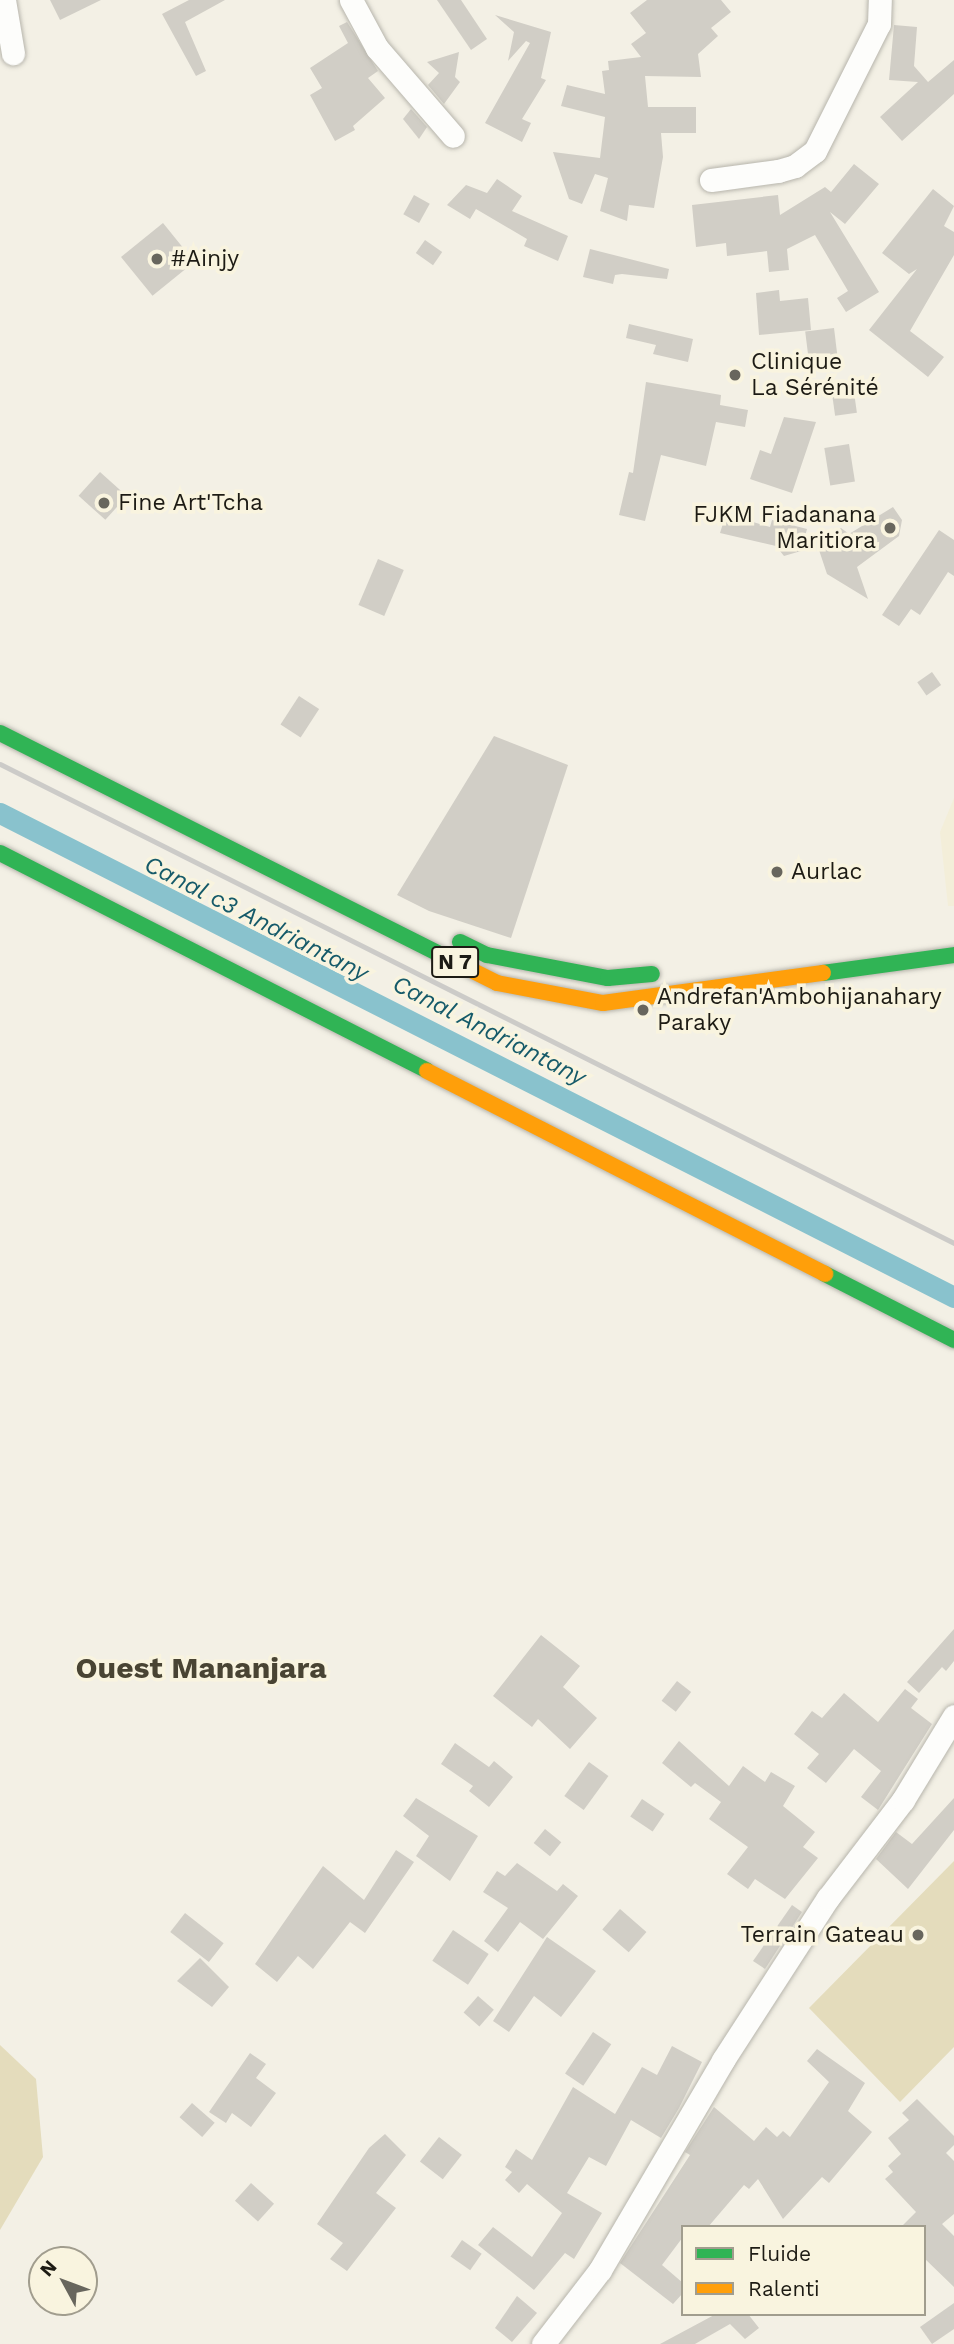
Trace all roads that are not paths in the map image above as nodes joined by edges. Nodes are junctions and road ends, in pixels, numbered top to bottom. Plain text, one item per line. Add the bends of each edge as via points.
1 (4, 0) edge
2 (351, 0) edge
3 (880, 0) edge
4 (13, 53) dead end
5 (453, 136) dead end
6 (711, 180) dead end
7 (0, 733) edge
8 (0, 853) edge
9 (441, 932) dead end
10 (954, 955) edge
11 (669, 972) dead end
12 (954, 1340) edge
13 (954, 1716) edge
14 (543, 2344) edge

1 - 4 street
2 - 5 street via 377,48
3 - 6 street via 879,23 815,151 778,172
7 - 10 main road, N 7 via 497,983 603,1003
8 - 12 main road
9 - 11 main road, N 7 via 487,955 608,978
13 - 14 street via 903,1800 828,1899 723,2060 600,2270

